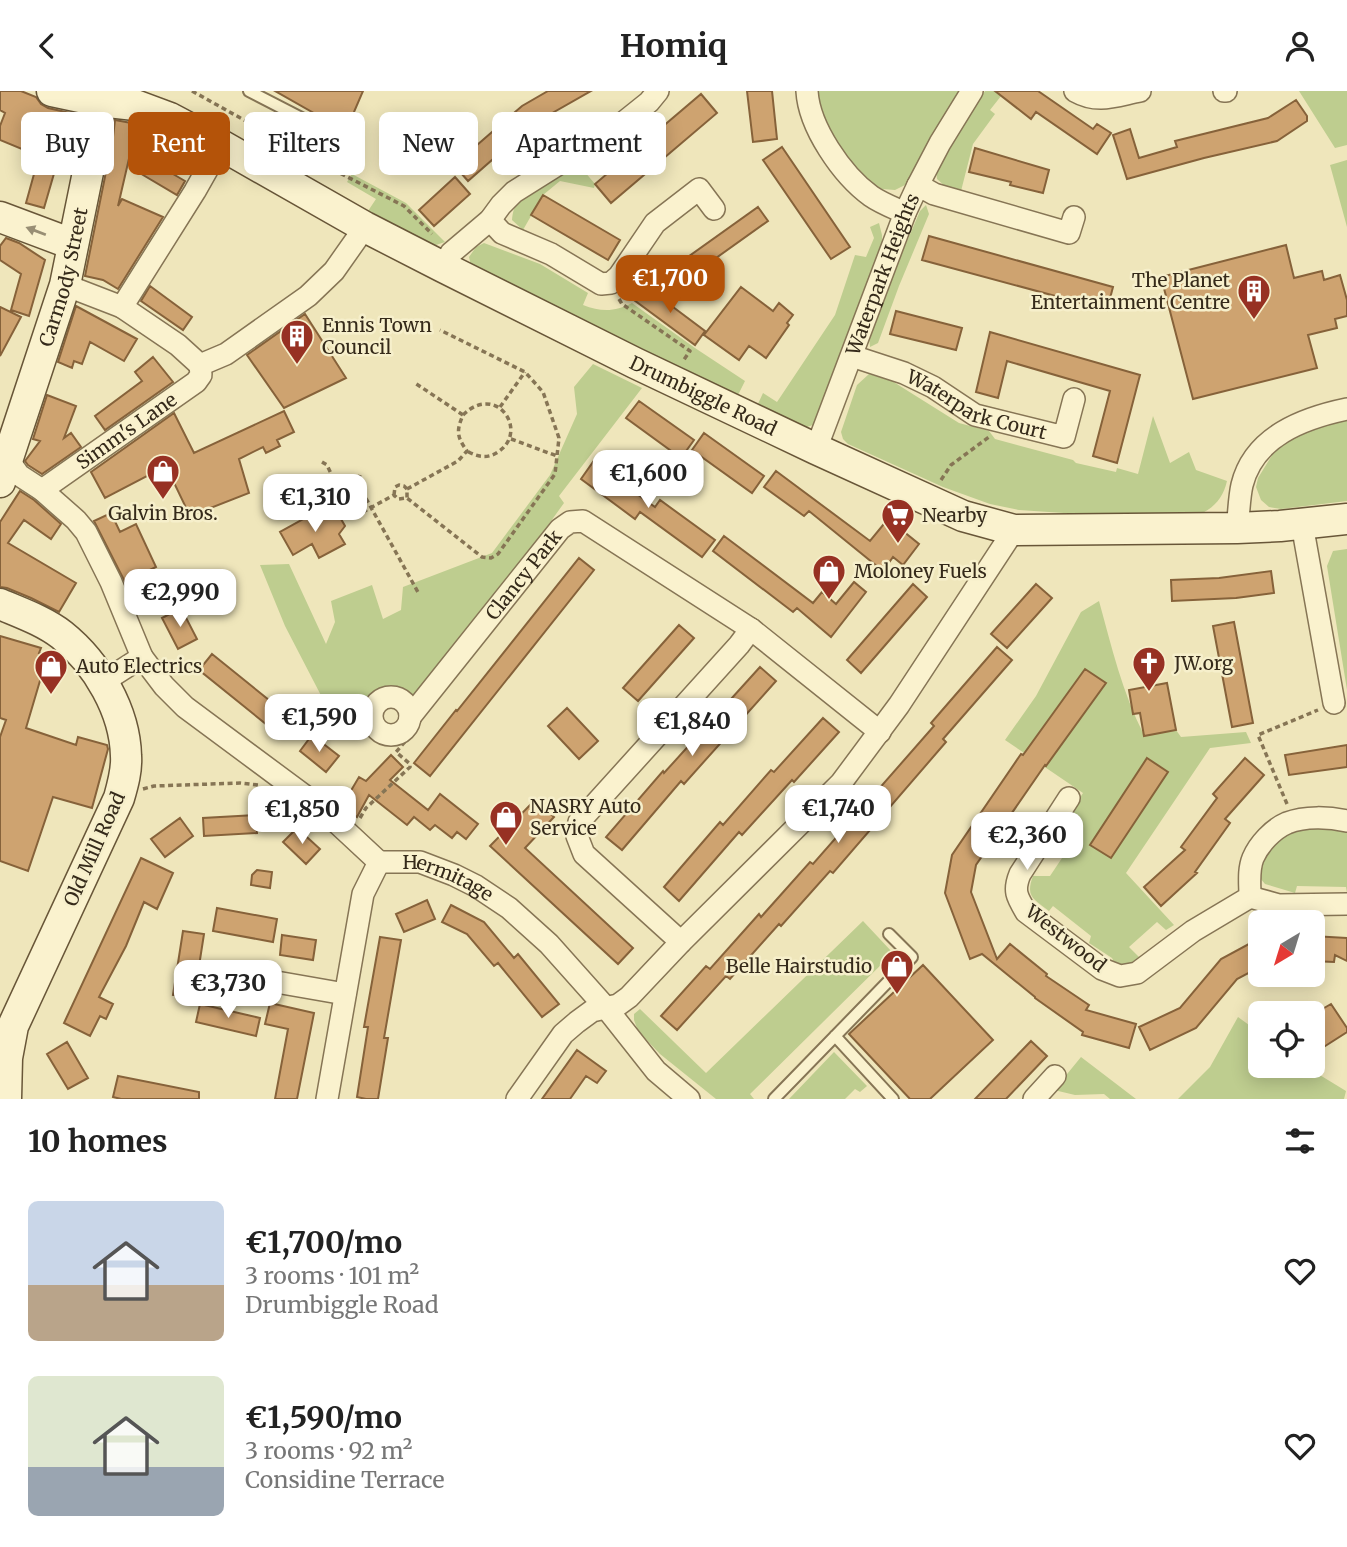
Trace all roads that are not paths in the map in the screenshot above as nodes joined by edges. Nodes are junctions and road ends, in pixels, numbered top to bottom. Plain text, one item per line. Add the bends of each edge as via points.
1 (52, 91) edge
2 (249, 91) edge
3 (658, 91) edge
4 (807, 91) edge
5 (972, 91) edge
6 (1075, 91) edge
7 (1140, 91) edge
8 (99, 96) edge
9 (154, 112) edge
10 (290, 112) edge
11 (230, 150) edge
12 (203, 175) edge
13 (918, 185) junction
14 (714, 209) dead end
15 (905, 213) junction
16 (0, 217) edge
17 (1074, 217) dead end
18 (490, 220) junction
19 (365, 227) junction
20 (72, 244) junction
21 (447, 260) junction
22 (65, 285) junction
23 (122, 307) junction
24 (852, 356) junction
25 (200, 365) junction
26 (1074, 398) dead end
27 (1347, 409) edge
28 (817, 449) junction
29 (2, 465) edge
30 (42, 489) junction
31 (1347, 519) edge
32 (1301, 524) junction
33 (1237, 528) junction
34 (1014, 530) junction
35 (0, 604) edge
36 (751, 629) junction
37 (142, 657) junction
38 (103, 682) junction
39 (1335, 703) road end
40 (413, 706) dead end
41 (880, 732) junction
42 (1069, 798) dead end
43 (1347, 821) edge
44 (379, 862) junction
45 (1250, 897) junction
46 (1347, 904) edge
47 (889, 934) dead end
48 (681, 942) junction
49 (225, 973) dead end
50 (345, 994) junction
51 (607, 1009) junction
52 (835, 1036) junction
53 (1055, 1076) dead end
54 (6, 1099) edge
55 (327, 1099) edge
56 (517, 1099) edge
57 (689, 1099) edge
58 (774, 1099) edge
59 (893, 1099) edge
60 (1034, 1099) edge

1 - 8 street, Drumbiggle Road
2 - 10 lane
3 - 18 street via 620,125 514,192
4 - 15 street via 814,122 850,176 872,197
5 - 13 street
6 - 7 street via 1103,99
8 - 9 street, Drumbiggle Road
8 - 20 street, Carmody Street via 96,133
11 - 19 street, Drumbiggle Road
12 - 23 street
13 - 15 street, Waterpark Heights
13 - 17 street, Waterpark Heights via 934,194 1069,233
14 - 18 street via 699,189 655,223 619,276 606,283 502,233
15 - 24 street, Waterpark Heights
20 -> 16 street
18 - 21 street
19 - 21 street, Drumbiggle Road
19 - 25 street via 334,271 309,296 226,354
20 - 22 street, Carmody Street
21 - 28 street, Drumbiggle Road via 635,363
22 - 23 street
22 - 29 street, Carmody Street
23 - 25 street
24 - 26 street, Waterpark Court via 904,373 975,415 1064,437
24 - 28 street, Waterpark Heights
25 - 30 street, Simm's Lane via 196,381
27 - 33 street via 1296,425 1268,441 1252,460 1242,484
28 - 34 street, Drumbiggle Road via 963,516
29 - 30 street
30 - 37 street via 86,532
31 - 32 street, Drumbiggle Road
32 - 33 street, Drumbiggle Road
32 - 39 street
33 - 34 street, Drumbiggle Road
34 - 41 street
35 - 38 street, Old Mill Road via 62,635
36 - 40 street, Clancy Park via 583,521 570,522
36 - 41 street, Clancy Park
36 - 48 street via 579,822 577,836 584,854
37 - 38 street
37 - 44 street via 185,707 321,807
38 - 54 street, Old Mill Road via 120,724 125,778 13,1026
41 - 48 street via 841,783
42 - 45 street, Westwood via 1016,885 1026,912 1102,969 1120,977 1137,973 1193,931
43 - 45 street via 1313,818 1286,823 1267,837 1253,859
44 - 50 street, Hermitage via 363,894
44 - 51 street, Hermitage via 420,862 476,886 549,944
45 - 46 street via 1279,905
47 - 52 lane via 912,957
48 - 51 street via 629,997
49 - 50 street
50 - 55 street, Hermitage
51 - 56 street via 592,1011 563,1034
51 - 57 street, Hermitage via 656,1071
52 - 58 lane
52 - 59 lane
53 - 60 street

